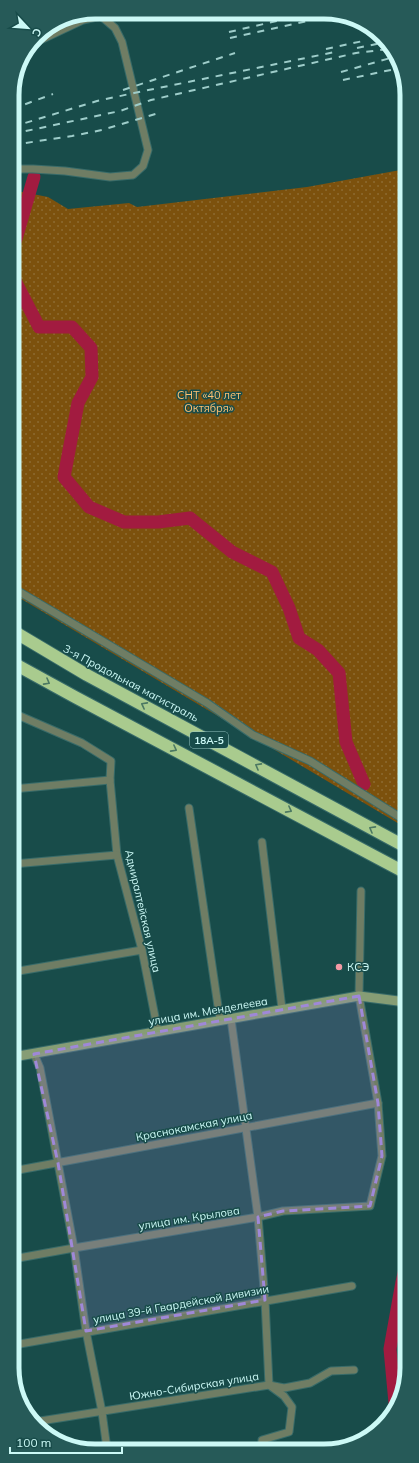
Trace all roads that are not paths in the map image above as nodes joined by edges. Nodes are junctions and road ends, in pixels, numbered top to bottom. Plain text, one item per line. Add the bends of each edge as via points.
1 (104, 19) edge
2 (83, 20) edge
3 (48, 37) edge
4 (19, 169) edge
5 (19, 592) edge
6 (19, 635) edge
7 (19, 665) edge
8 (19, 716) edge
9 (110, 780) junction
10 (19, 788) edge
11 (189, 808) dead end
12 (400, 817) edge
13 (262, 842) dead end
14 (400, 844) edge
15 (117, 855) junction
16 (19, 863) edge
17 (400, 870) edge
18 (361, 891) dead end
19 (142, 950) junction
20 (19, 971) edge
21 (359, 996) junction
22 (400, 1001) edge
23 (282, 1009) junction
24 (231, 1019) junction
25 (220, 1020) junction
26 (158, 1032) junction
27 (34, 1054) junction
28 (19, 1056) edge
29 (378, 1103) junction
30 (247, 1127) junction
31 (58, 1163) junction
32 (19, 1170) edge
33 (258, 1217) junction
34 (74, 1248) junction
35 (19, 1258) edge
36 (352, 1286) dead end
37 (265, 1300) junction
38 (86, 1331) junction
39 (19, 1343) edge
40 (354, 1370) dead end
41 (269, 1385) junction
42 (102, 1412) junction
43 (40, 1421) edge
44 (106, 1444) edge
45 (262, 1444) edge

1 - 4 street via 115,28 122,42 148,150 143,166 133,176 110,177 66,171
2 - 3 street
5 - 12 street via 207,703 253,735 310,761
14 -> 6 highway, 3-я Продольная магистраль / 18А-5 via 87,675
7 -> 17 highway, 18А-5
8 - 9 street, Адмиралтейская улица via 82,743 111,760
9 - 10 street
9 - 15 street, Адмиралтейская улица
11 - 25 street
13 - 23 street
15 - 16 street
15 - 19 street, Адмиралтейская улица
18 - 21 street
19 - 20 street
19 - 26 street, Адмиралтейская улица
21 - 22 main road, улица им. Менделеева
21 - 23 main road, улица им. Менделеева
21 - 29 street
23 - 24 main road, улица им. Менделеева
24 - 25 main road, улица им. Менделеева
24 - 30 street
25 - 26 main road, улица им. Менделеева
26 - 27 main road, улица им. Менделеева
27 - 28 main road, улица им. Менделеева
27 - 31 street via 40,1068
29 - 30 street, Краснокамская улица
29 - 33 street, улица им. Крылова via 382,1156 370,1206 283,1211
30 - 31 street, Краснокамская улица
30 - 33 street
31 - 32 street, Краснокамская улица
31 - 34 street
33 - 34 street, улица им. Крылова
33 - 37 street
34 - 35 street, улица им. Крылова
34 - 38 street
36 - 37 street, улица 39-й Гвардейской дивизии
37 - 38 street, улица 39-й Гвардейской дивизии
37 - 41 street
38 - 39 street, улица 39-й Гвардейской дивизии
38 - 42 street
40 - 41 street, Южно-Сибирская улица via 331,1371 310,1383 284,1388
41 - 42 street, Южно-Сибирская улица
41 - 45 street via 284,1396 292,1407 289,1432 262,1440
42 - 43 street, Южно-Сибирская улица
42 - 44 street

